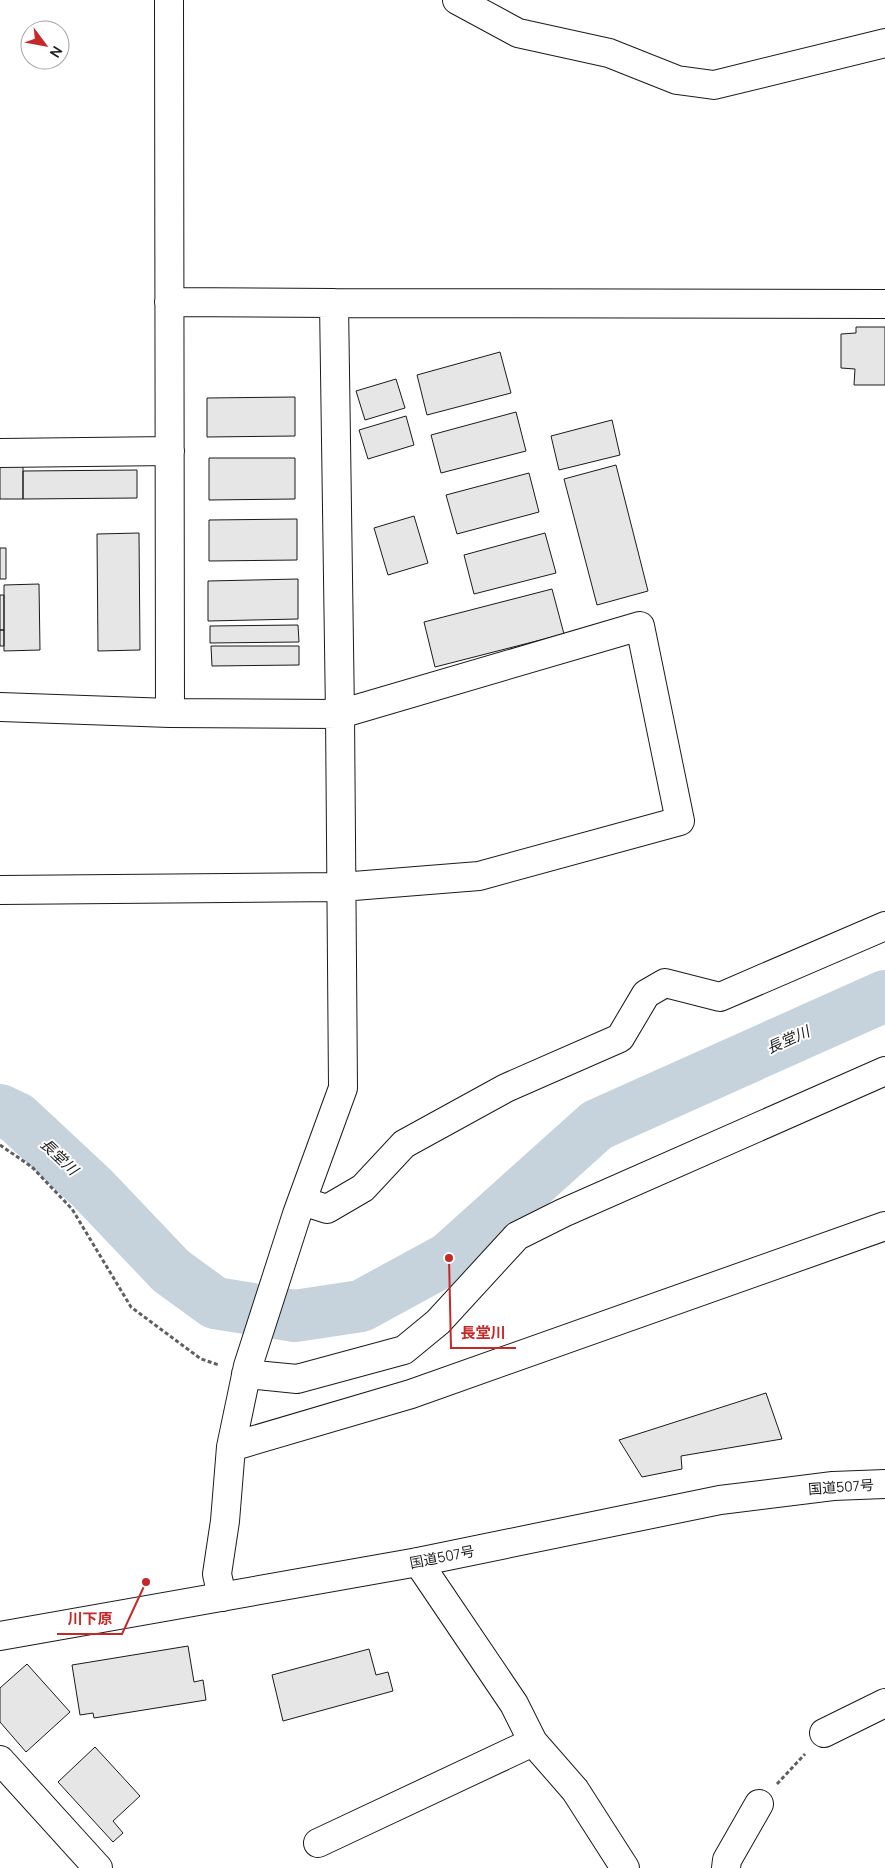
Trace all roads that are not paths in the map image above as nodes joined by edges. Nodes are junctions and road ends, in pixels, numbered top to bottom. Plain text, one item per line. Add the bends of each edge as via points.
1 (169, 0) edge
2 (457, 0) edge
3 (885, 43) edge
4 (170, 302) junction
5 (334, 303) junction
6 (885, 304) edge
7 (170, 451) junction
8 (0, 453) edge
9 (0, 707) edge
10 (170, 713) junction
11 (340, 714) junction
12 (341, 887) junction
13 (0, 890) edge
14 (885, 926) edge
15 (885, 1071) edge
16 (299, 1207) junction
17 (885, 1226) edge
18 (247, 1370) junction
19 (231, 1447) junction
20 (885, 1484) edge
21 (418, 1562) junction
22 (222, 1597) junction
23 (0, 1636) edge
24 (885, 1703) edge
25 (824, 1734) road end
26 (533, 1742) junction
27 (0, 1760) edge
28 (759, 1804) road end
29 (318, 1843) dead end
30 (98, 1868) edge
31 (625, 1868) edge
32 (726, 1868) edge

1 - 4 main road
2 - 3 main road via 518,33 609,54 677,80 714,85
4 - 5 main road
4 - 7 main road
5 - 6 main road
5 - 11 main road
7 - 8 main road
7 - 10 main road
9 - 10 main road
10 - 11 main road
11 - 12 main road
11 - 12 main road via 640,626 680,821 479,876
12 - 13 main road
12 - 16 main road via 343,1088
14 - 16 main road via 720,996 665,983 646,994 620,1038 506,1088 404,1144 363,1188 327,1209
15 - 18 main road via 517,1236 438,1322 404,1350 296,1379
16 - 18 main road
17 - 19 main road via 411,1394
18 - 19 main road
19 - 22 main road via 217,1574
20 - 21 main road, 国道507号 via 833,1486 720,1500
21 - 22 main road, 国道507号
21 - 26 main road via 514,1704
22 - 23 main road, 国道507号
24 - 25 main road
26 - 29 main road
26 - 31 main road via 575,1790
27 - 30 main road
28 - 32 main road

